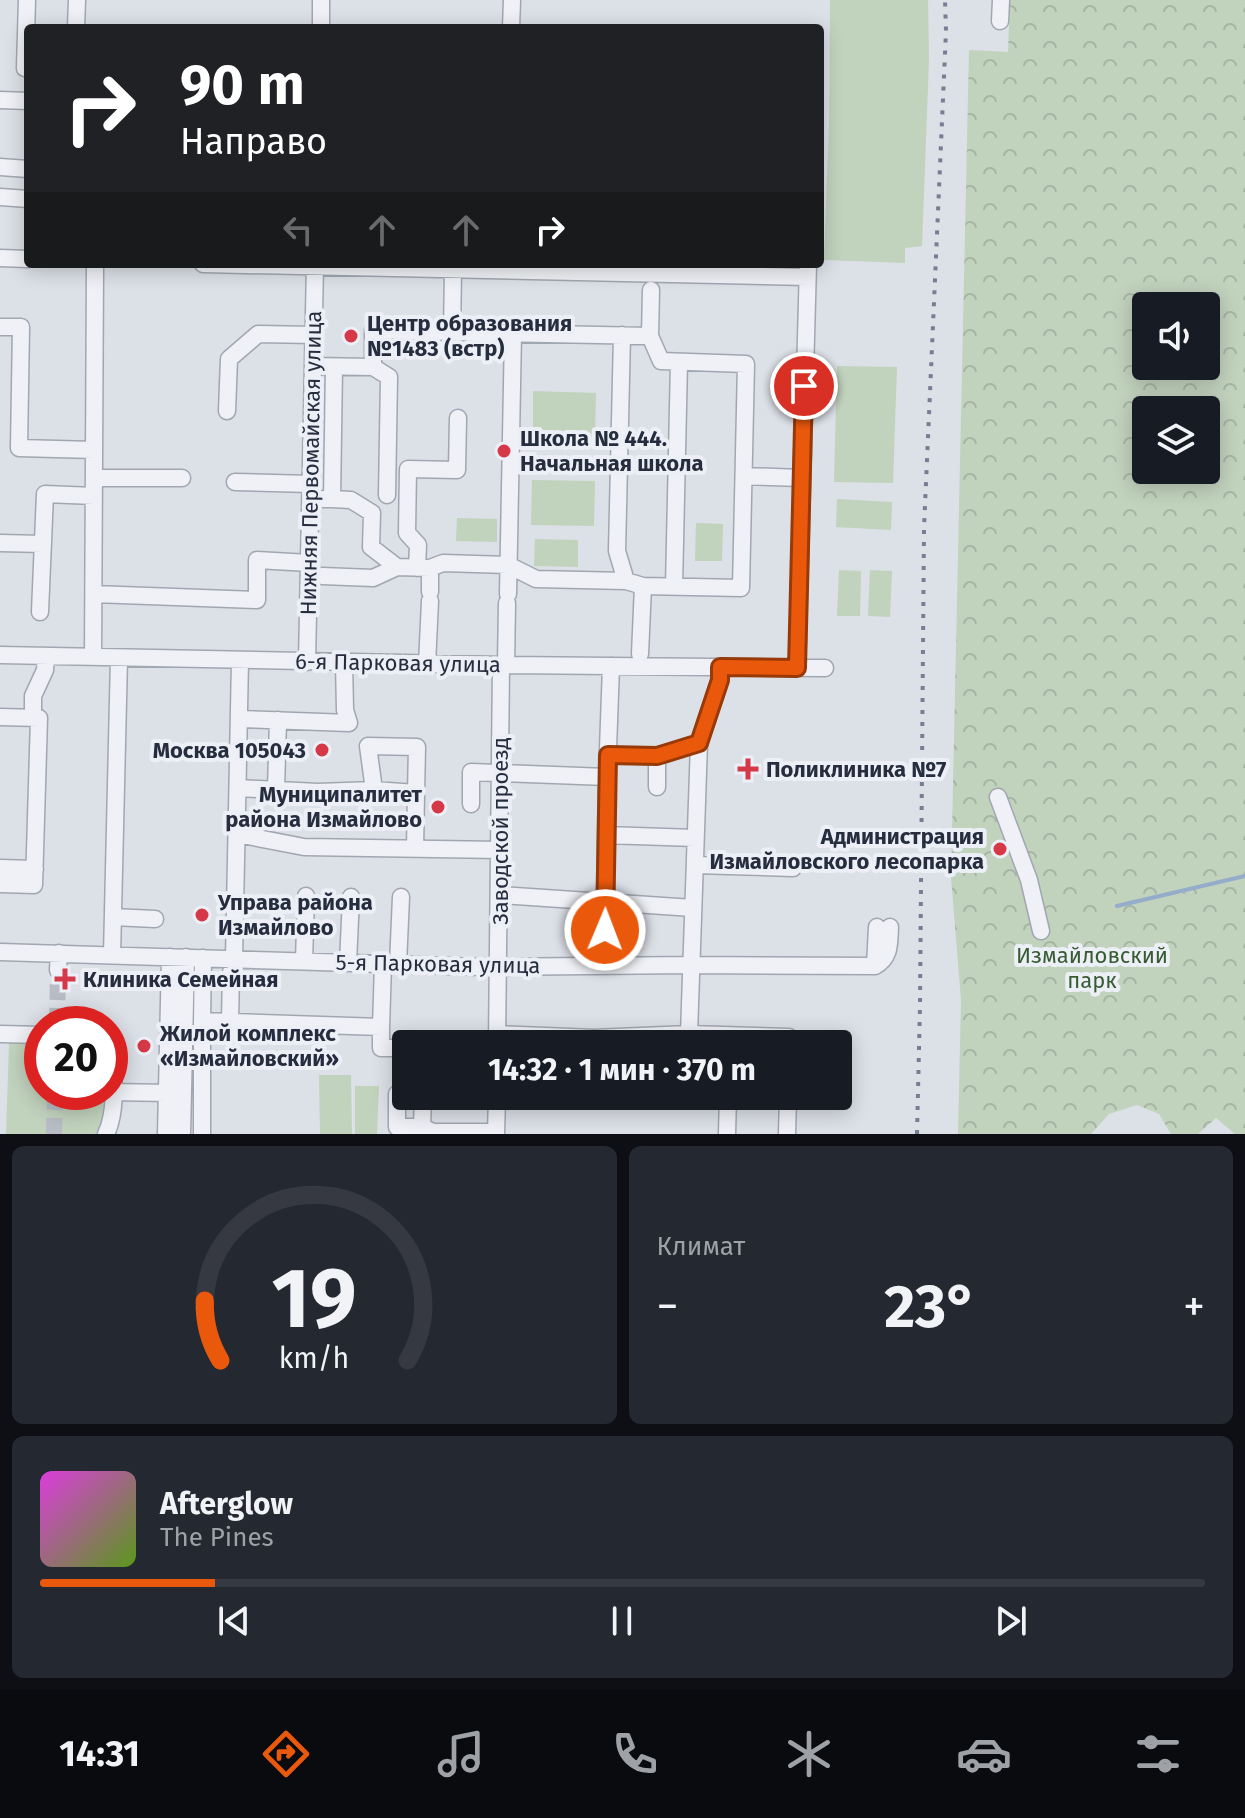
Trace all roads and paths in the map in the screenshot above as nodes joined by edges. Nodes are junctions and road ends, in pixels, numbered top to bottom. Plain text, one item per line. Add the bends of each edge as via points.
1 (27, 0) edge
2 (77, 0) edge
3 (321, 0) edge
4 (512, 0) edge
5 (1001, 0) edge
6 (1000, 21) dead end
7 (26, 24) edge
8 (76, 24) edge
9 (321, 24) edge
10 (511, 24) edge
11 (0, 100) edge
12 (24, 101) edge
13 (0, 167) edge
14 (24, 169) edge
15 (0, 197) edge
16 (24, 199) edge
17 (0, 258) edge
18 (24, 259) edge
19 (95, 268) edge
20 (315, 268) edge
21 (398, 268) edge
22 (487, 268) edge
23 (580, 268) edge
24 (453, 270) junction
25 (807, 271) edge
26 (651, 290) dead end
27 (0, 327) edge
28 (452, 332) junction
29 (513, 333) junction
30 (314, 335) junction
31 (622, 335) junction
32 (650, 336) junction
33 (679, 362) junction
34 (313, 366) junction
35 (334, 367) junction
36 (373, 367) junction
37 (227, 411) dead end
38 (458, 418) dead end
39 (94, 450) junction
40 (744, 476) junction
41 (94, 478) junction
42 (182, 478) dead end
43 (802, 478) junction
44 (235, 482) dead end
45 (311, 491) junction
46 (387, 495) dead end
47 (94, 496) junction
48 (332, 499) junction
49 (0, 543) edge
50 (43, 544) junction
51 (309, 563) junction
52 (508, 565) junction
53 (397, 567) junction
54 (424, 568) junction
55 (322, 576) dead end
56 (635, 583) junction
57 (674, 587) junction
58 (94, 594) junction
59 (40, 612) dead end
60 (640, 654) dead end
61 (0, 655) edge
62 (46, 656) junction
63 (93, 657) junction
64 (119, 658) junction
65 (240, 660) junction
66 (307, 662) junction
67 (344, 662) junction
68 (427, 664) junction
69 (503, 665) junction
70 (611, 666) junction
71 (720, 667) junction
72 (797, 668) junction
73 (825, 668) dead end
74 (0, 717) edge
75 (33, 718) junction
76 (239, 719) junction
77 (278, 720) junction
78 (349, 723) junction
79 (699, 743) junction
80 (368, 746) junction
81 (608, 755) junction
82 (657, 756) junction
83 (501, 773) junction
84 (607, 777) junction
85 (657, 787) dead end
86 (238, 788) junction
87 (276, 789) junction
88 (374, 790) junction
89 (416, 793) junction
90 (998, 797) dead end
91 (471, 804) dead end
92 (237, 834) junction
93 (606, 835) junction
94 (695, 838) junction
95 (415, 849) junction
96 (500, 850) junction
97 (695, 865) junction
98 (0, 868) edge
99 (793, 868) dead end
100 (35, 869) junction
101 (0, 884) edge
102 (499, 895) junction
103 (306, 896) dead end
104 (351, 897) dead end
105 (401, 897) dead end
106 (606, 904) junction
107 (693, 908) junction
108 (113, 917) junction
109 (155, 919) dead end
110 (883, 927) dead end
111 (1041, 931) dead end
112 (0, 952) edge
113 (112, 955) junction
114 (187, 958) junction
115 (304, 961) junction
116 (348, 963) junction
117 (391, 964) junction
118 (233, 965) junction
119 (604, 965) junction
120 (692, 965) junction
121 (498, 967) junction
122 (202, 1021) junction
123 (230, 1021) junction
124 (381, 1027) junction
125 (498, 1030) edge
126 (689, 1030) edge
127 (0, 1034) edge
128 (24, 1035) edge
129 (392, 1048) edge
130 (128, 1097) edge
131 (167, 1098) junction
132 (111, 1110) edge
133 (397, 1110) edge
134 (423, 1110) edge
135 (497, 1110) edge
136 (728, 1110) edge
137 (788, 1110) edge
138 (422, 1127) junction
139 (496, 1133) edge
140 (106, 1134) edge
141 (166, 1134) edge
142 (182, 1134) edge
143 (202, 1134) edge
144 (727, 1134) edge
145 (787, 1134) edge

1 - 7 street
2 - 8 street
3 - 9 street
4 - 10 street
5 - 6 street
11 - 12 street
13 - 14 street
15 - 16 street
17 - 18 street
19 - 39 street
20 - 30 street, Нижняя Первомайская улица
21 - 24 street
22 - 24 street
23 - 25 street
24 - 28 street
25 - 43 street
26 - 32 street
27 - 39 street via 21,327 19,448
28 - 29 street
28 - 36 street via 373,330
29 - 31 street
29 - 52 street, Заводской проезд
30 - 34 street, Нижняя Первомайская улица
30 - 37 street via 258,334 229,359
31 - 32 street
31 - 56 street via 617,551
32 - 33 street via 661,361
33 - 40 street via 746,364
33 - 57 street
34 - 35 street
34 - 45 street, Нижняя Первомайская улица
35 - 36 street
35 - 48 street
36 - 46 street via 389,377
38 - 54 street via 457,470 408,469 407,533 418,545
39 - 41 street
40 - 43 street
40 - 57 street via 741,588
41 - 42 street
41 - 47 street
43 - 72 street
44 - 45 street
45 - 48 street
45 - 51 street, Нижняя Первомайская улица
47 - 50 street via 45,494
47 - 58 street
48 - 53 street via 351,500 372,513 371,547
49 - 50 street
50 - 59 street
51 - 58 street via 257,560 257,600
51 - 66 street, Нижняя Первомайская улица
52 - 54 street via 443,563
52 - 56 street via 536,579
52 - 69 street, Заводской проезд
53 - 54 street
53 - 55 street via 373,578
54 - 68 street via 430,596
56 - 57 street
56 - 60 street
58 - 63 street
61 - 62 street, 6-я Парковая улица
62 - 63 street, 6-я Парковая улица
62 - 75 street via 33,696
63 - 64 street, 6-я Парковая улица
64 - 65 street, 6-я Парковая улица
64 - 108 street
65 - 66 street, 6-я Парковая улица
65 - 76 street
66 - 67 street, 6-я Парковая улица
67 - 68 street, 6-я Парковая улица
67 - 78 street
68 - 69 street, 6-я Парковая улица
69 - 70 street, 6-я Парковая улица
69 - 83 street, Заводской проезд
70 - 71 street, 6-я Парковая улица
70 - 81 street
71 - 72 street, 6-я Парковая улица
71 - 79 street
72 - 73 street, 6-я Парковая улица
74 - 75 street
75 - 100 street via 39,718
76 - 77 street
76 - 86 street
77 - 78 street
77 - 87 street
78 - 80 street
79 - 82 street
79 - 94 street
80 - 88 street
80 - 89 street via 417,747
81 - 82 street
81 - 84 street
82 - 85 street
83 - 84 street
83 - 91 street via 471,772
83 - 96 street, Заводской проезд
84 - 93 street
86 - 87 street
86 - 92 street
87 - 88 street
88 - 89 street
89 - 95 street
90 - 111 street via 1029,880
92 - 95 street via 304,847
92 - 118 street
93 - 94 street
93 - 106 street
94 - 97 street
95 - 96 street
96 - 102 street, Заводской проезд
97 - 99 street
97 - 107 street
98 - 100 street
100 - 101 street via 34,885
102 - 106 street
102 - 121 street, Заводской проезд
103 - 115 street
104 - 116 street
105 - 117 street
106 - 107 street
106 - 119 street
107 - 120 street
108 - 109 street
108 - 113 street
110 - 120 street, 5-я Парковая улица via 875,966
112 - 113 street, 5-я Парковая улица via 58,962
113 - 114 street, 5-я Парковая улица
114 - 118 street, 5-я Парковая улица
114 - 122 street
114 - 131 street
114 - 142 street
115 - 116 street, 5-я Парковая улица
115 - 118 street, 5-я Парковая улица
116 - 117 street, 5-я Парковая улица
117 - 121 street, 5-я Парковая улица
117 - 124 street
118 - 123 street
119 - 120 street, 5-я Парковая улица
119 - 121 street, 5-я Парковая улица
120 - 126 street
121 - 125 street, Заводской проезд
122 - 123 street
122 - 143 street
123 - 124 street
124 - 129 street via 381,1048
127 - 128 street
130 - 131 street
131 - 141 street
132 - 140 street
133 - 138 street via 397,1127
134 - 138 street
135 - 139 street
136 - 144 street
137 - 145 street
138 - 139 street via 433,1132

